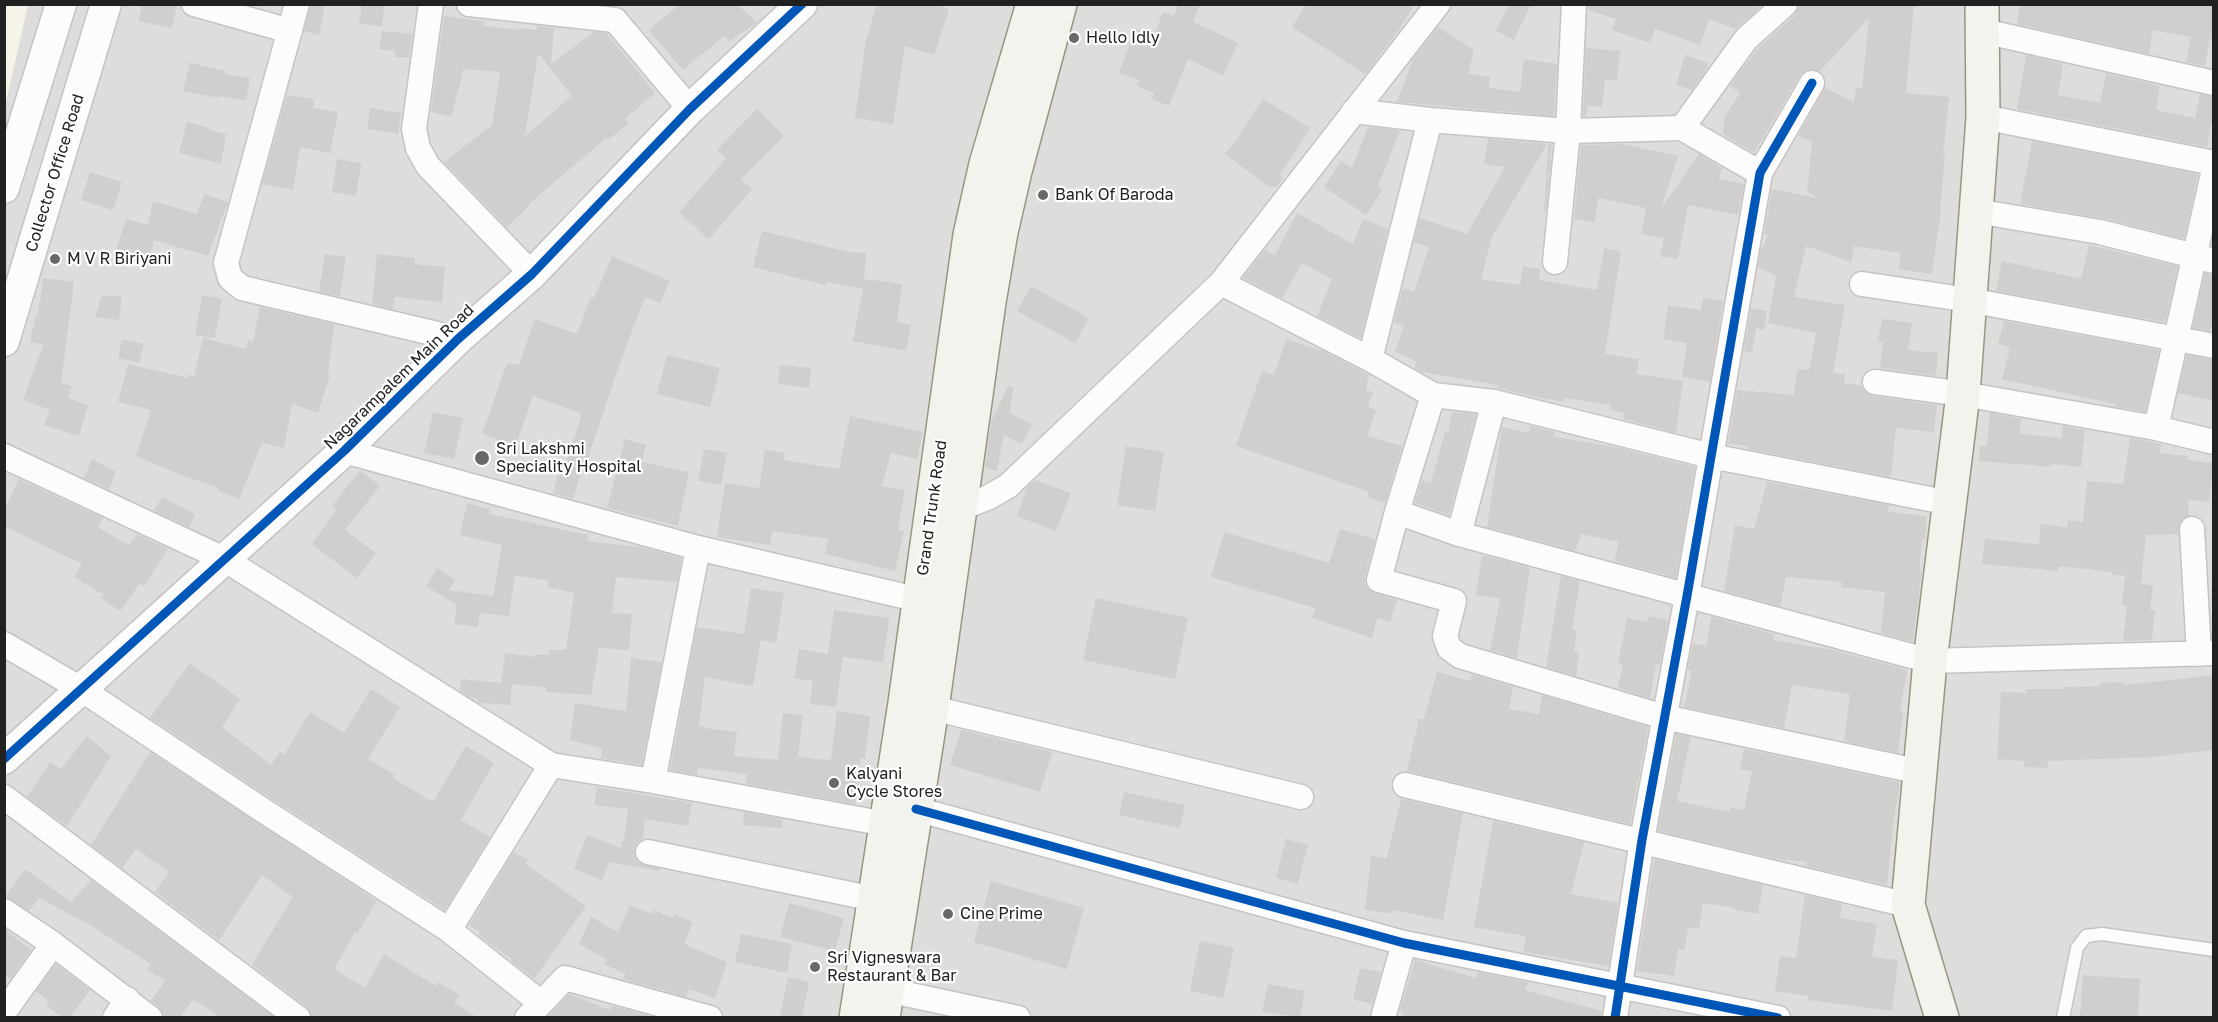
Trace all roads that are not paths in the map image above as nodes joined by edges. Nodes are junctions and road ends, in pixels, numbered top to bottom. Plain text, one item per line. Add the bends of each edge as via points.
1 (61, 4) edge
2 (106, 4) edge
3 (194, 4) edge
4 (297, 4) edge
5 (431, 4) edge
6 (469, 4) edge
7 (802, 4) edge
8 (1033, 4) edge
9 (1060, 4) edge
10 (1438, 4) edge
11 (1574, 4) edge
12 (1782, 5) edge
13 (1982, 18) edge
14 (290, 31) junction
15 (1812, 83) dead end
16 (2214, 83) edge
17 (690, 109) junction
18 (1354, 111) junction
19 (1983, 117) junction
20 (1430, 120) junction
21 (1682, 128) junction
22 (1568, 130) junction
23 (2214, 163) edge
24 (2214, 169) edge
25 (1760, 173) junction
26 (4, 188) edge
27 (1976, 211) junction
28 (2204, 259) edge
29 (1555, 262) dead end
30 (531, 274) junction
31 (1221, 283) junction
32 (1862, 284) dead end
33 (1969, 300) junction
34 (2176, 338) junction
35 (458, 339) junction
36 (4, 341) edge
37 (2214, 346) edge
38 (1370, 359) junction
39 (1875, 382) dead end
40 (1963, 394) junction
41 (1433, 395) junction
42 (1494, 402) junction
43 (2156, 428) junction
44 (2214, 442) edge
45 (344, 451) junction
46 (4, 456) edge
47 (1711, 456) junction
48 (1950, 503) junction
49 (946, 507) junction
50 (1397, 512) junction
51 (2192, 529) dead end
52 (1459, 534) junction
53 (698, 548) junction
54 (224, 559) junction
55 (1687, 596) junction
56 (920, 600) junction
57 (4, 644) edge
58 (2206, 653) edge
59 (1930, 661) junction
60 (81, 689) junction
61 (932, 708) junction
62 (1664, 717) junction
63 (4, 759) edge
64 (551, 765) junction
65 (1921, 772) junction
66 (653, 781) junction
67 (1405, 785) dead end
68 (4, 797) edge
69 (1301, 797) dead end
70 (916, 809) junction
71 (886, 824) junction
72 (1642, 840) junction
73 (648, 852) dead end
74 (874, 899) junction
75 (1908, 905) junction
76 (4, 911) edge
77 (449, 930) junction
78 (1404, 943) junction
79 (53, 944) junction
80 (2214, 950) edge
81 (1620, 986) junction
82 (885, 1004) edge
83 (121, 1008) edge
84 (534, 1010) edge
85 (4, 1012) edge
86 (150, 1017) edge
87 (298, 1017) edge
88 (710, 1017) edge
89 (856, 1017) edge
90 (1018, 1017) edge
91 (1383, 1017) edge
92 (1615, 1017) edge
93 (1778, 1017) edge
94 (1942, 1017) edge
95 (2063, 1017) edge

1 - 26 street
2 - 36 street, Collector Office Road
3 - 14 street
4 - 14 street
5 - 30 street via 414,129 418,148 428,165
6 - 17 street via 615,20
7 - 17 street, Nagarampalem Main Road
8 - 49 main road, Grand Trunk Road via 986,164 970,235
9 - 49 main road, Grand Trunk Road via 1001,232
10 - 18 street
11 - 22 street
12 - 21 street via 1746,39
13 - 16 street
13 - 19 main road
14 - 35 street via 226,263 230,278 242,288
15 - 25 street
17 - 30 street, Nagarampalem Main Road
18 - 20 street
18 - 31 street
19 - 23 street
19 - 27 main road
20 - 22 street
20 - 38 street
21 - 22 street
21 - 25 street
22 - 29 street
24 - 28 street
25 - 47 street
27 - 28 street via 2100,232
27 - 33 main road
28 - 34 street
30 - 35 street, Nagarampalem Main Road
31 - 38 street
31 - 49 street via 1008,486 989,497
32 - 33 street
33 - 34 street
33 - 40 main road
34 - 37 street
34 - 43 street
35 - 45 street, Nagarampalem Main Road
38 - 41 street
39 - 40 street
40 - 43 street
40 - 48 main road
41 - 42 street
41 - 50 street
42 - 47 street
42 - 52 street
43 - 44 street
45 - 53 street
45 - 54 street, Nagarampalem Main Road
46 - 54 street
47 - 48 street
47 - 55 street
48 - 59 main road
49 - 56 main road, Grand Trunk Road
49 - 61 main road, Grand Trunk Road
50 - 52 street
50 - 62 street via 1379,580 1454,602 1445,636 1449,648 1460,656
51 - 58 street
52 - 55 street
53 - 56 street
53 - 66 street
54 - 60 street, Nagarampalem Main Road
54 - 64 street
55 - 59 street
55 - 62 street
56 - 71 main road, Grand Trunk Road
57 - 60 street
58 - 59 street
59 - 65 main road
60 - 63 street, Nagarampalem Main Road
60 - 77 street
61 - 69 street
61 - 70 main road, Grand Trunk Road
62 - 65 street
62 - 72 street
64 - 66 street
64 - 77 street
65 - 75 main road
66 - 71 street
67 - 72 street
68 - 87 street
70 - 78 street
70 - 82 main road, Grand Trunk Road
71 - 74 main road, Grand Trunk Road
72 - 75 street
72 - 81 street
73 - 74 street
74 - 89 main road, Grand Trunk Road
75 - 94 main road
76 - 79 street
77 - 84 street
78 - 81 street
78 - 91 street
79 - 83 street
79 - 85 street
80 - 95 lane via 2102,934 2086,936 2078,948
81 - 92 street
81 - 93 street
82 - 90 street
83 - 86 street
84 - 88 street via 565,978

